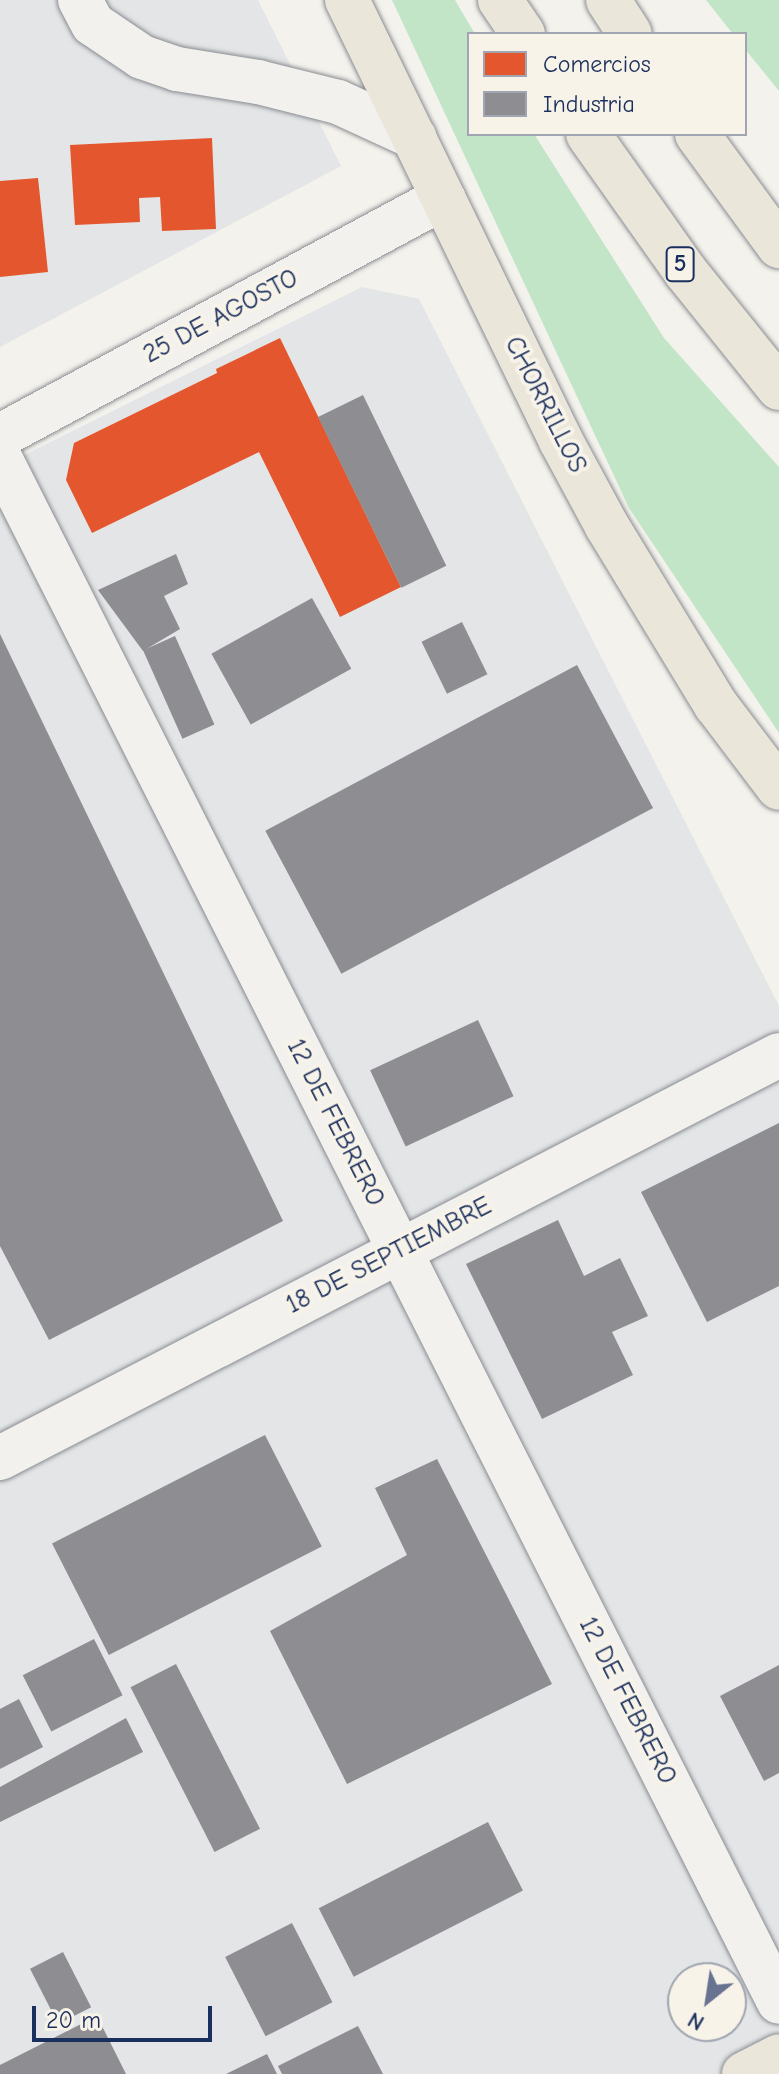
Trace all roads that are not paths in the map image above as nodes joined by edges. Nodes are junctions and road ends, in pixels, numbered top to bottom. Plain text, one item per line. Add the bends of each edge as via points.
1 (80, 0) edge
2 (347, 0) edge
3 (500, 0) edge
4 (608, 0) edge
5 (522, 32) edge
6 (629, 32) edge
7 (589, 136) edge
8 (698, 136) edge
9 (414, 137) junction
10 (443, 198) junction
11 (779, 246) edge
12 (779, 388) edge
13 (0, 436) edge
14 (0, 458) edge
15 (779, 788) edge
16 (779, 1055) edge
17 (400, 1250) junction
18 (0, 1458) edge
19 (779, 2002) edge
20 (779, 2056) edge
21 (744, 2074) edge

1 - 9 street via 93,24 142,57 338,102
2 - 9 main road, CHORRILLOS
3 - 5 main road
4 - 6 main road
7 - 12 main road, 5 via 685,271
8 - 11 main road
9 - 10 main road, CHORRILLOS
10 - 13 street, 25 DE AGOSTO
10 - 15 main road, CHORRILLOS via 561,441 643,590 716,705
14 - 17 street, 12 DE FEBRERO
16 - 17 street, 18 DE SEPTIEMBRE
17 - 18 street, 18 DE SEPTIEMBRE
17 - 19 street, 12 DE FEBRERO
20 - 21 main road

